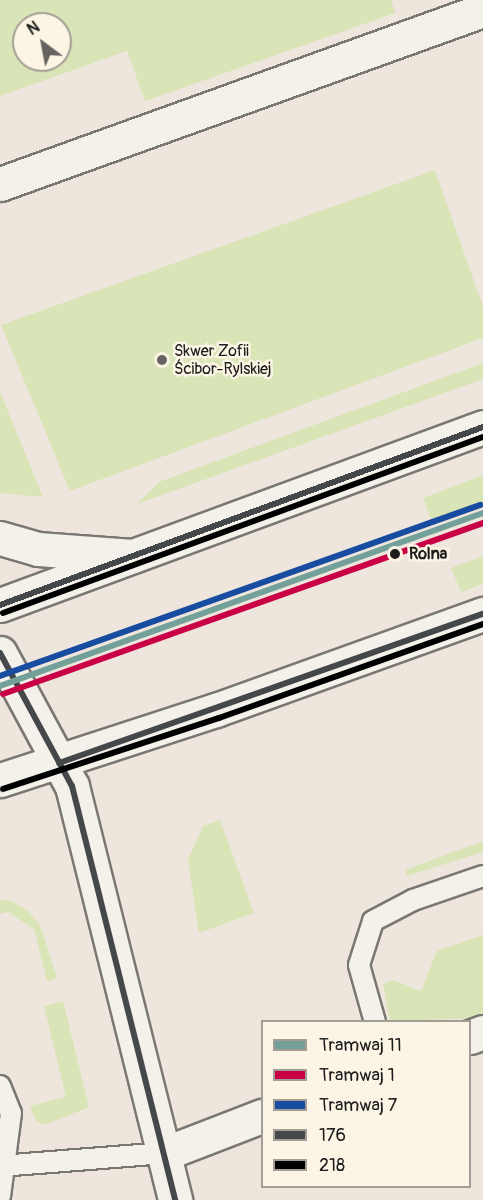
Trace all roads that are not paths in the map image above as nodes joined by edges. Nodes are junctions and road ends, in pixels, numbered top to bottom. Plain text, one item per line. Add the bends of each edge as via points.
1 (483, 10) edge
2 (0, 184) edge
3 (483, 427) edge
4 (0, 538) edge
5 (133, 556) junction
6 (0, 605) edge
7 (483, 614) edge
8 (0, 653) edge
9 (59, 763) junction
10 (0, 780) edge
11 (483, 876) edge
12 (374, 1020) edge
13 (1, 1082) edge
14 (261, 1116) edge
15 (166, 1153) junction
16 (2, 1166) edge
17 (0, 1196) edge
18 (175, 1200) edge

1 - 2 street
3 - 5 street
4 - 5 street via 38,549
5 - 6 street
7 - 9 street
8 - 9 street
9 - 10 street
9 - 15 street via 72,786
11 - 12 lane via 413,900 373,921 359,965
13 - 16 lane via 11,1113
14 - 15 street
15 - 16 lane
15 - 18 street
16 - 17 lane

